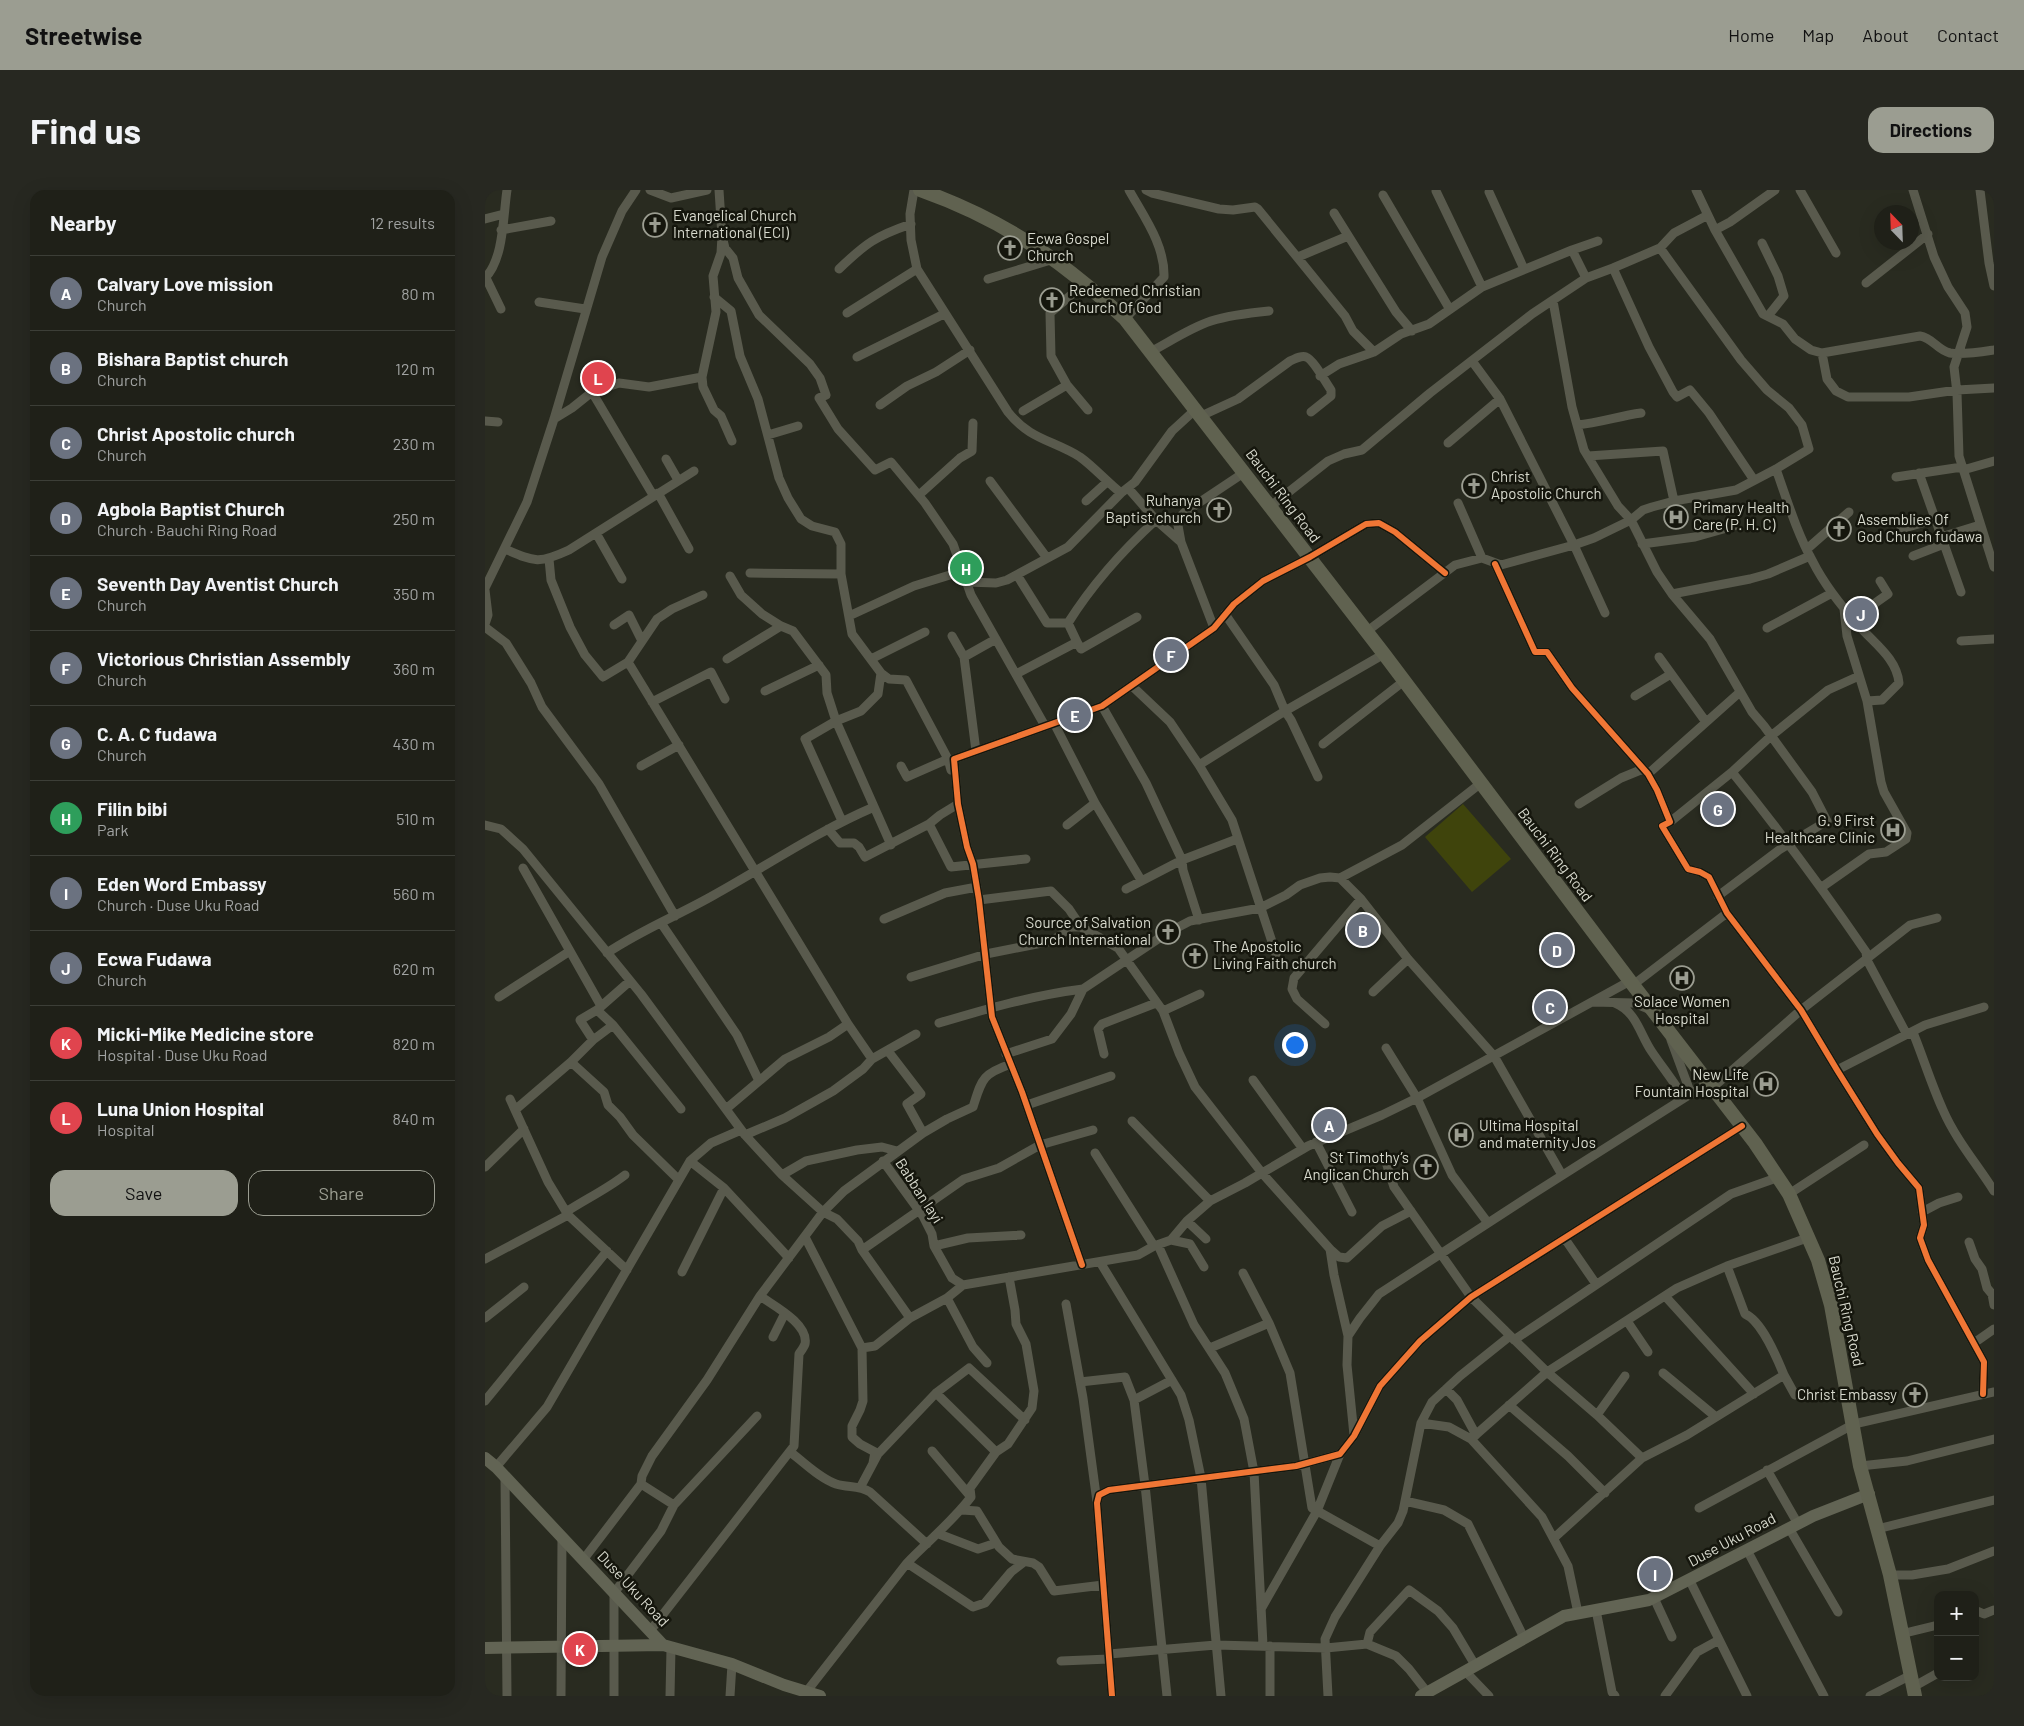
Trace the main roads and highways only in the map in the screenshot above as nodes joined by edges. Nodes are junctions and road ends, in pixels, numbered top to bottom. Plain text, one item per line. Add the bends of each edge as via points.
1 (920, 190) edge
2 (1913, 1686) edge

1 - 2 main road, Bauchi Ring Road via 979,214 1022,237 1055,259 1125,319 1384,654 1779,1177 1810,1237 1831,1305 1860,1466 1890,1575

